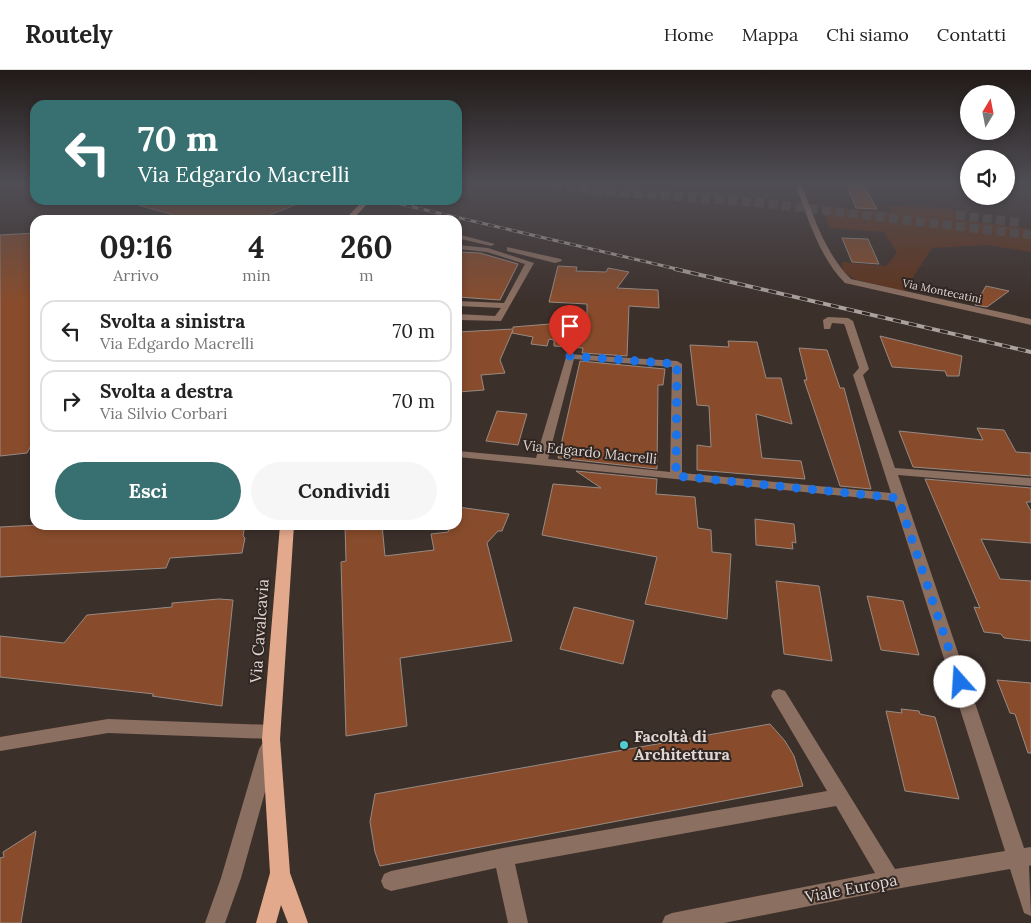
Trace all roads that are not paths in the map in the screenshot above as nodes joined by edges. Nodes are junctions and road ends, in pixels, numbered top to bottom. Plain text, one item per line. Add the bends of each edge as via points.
1 (813, 223) edge
2 (464, 237) dead end
3 (462, 247) edge
4 (491, 247) junction
5 (558, 260) dead end
6 (462, 303) edge
7 (507, 306) junction
8 (462, 317) edge
9 (1031, 322) edge
10 (827, 327) dead end
11 (462, 454) edge
12 (541, 462) junction
13 (889, 471) junction
14 (676, 476) junction
15 (1031, 482) edge
16 (898, 498) junction
17 (287, 530) edge
18 (779, 696) dead end
19 (271, 736) junction
20 (0, 744) edge
21 (841, 797) junction
22 (503, 857) junction
23 (1024, 858) edge
24 (280, 873) junction
25 (890, 880) junction
26 (391, 881) dead end
27 (1031, 906) edge
28 (214, 923) edge
29 (266, 923) edge
30 (298, 923) edge
31 (518, 923) edge
32 (672, 923) edge

1 - 9 street, Via Montecatini via 840,275 848,281
2 - 4 street
3 - 4 street
4 - 5 street
4 - 7 street via 530,263
6 - 7 street
7 - 8 street via 498,319
10 - 13 street via 828,320 848,321 864,369 858,375
11 - 12 street, Via Edgardo Macrelli
12 - 14 street, Via Edgardo Macrelli
12 - 14 street via 570,356 677,364
13 - 15 street
13 - 16 street
14 - 16 street, Via Edgardo Macrelli
16 - 23 street via 1004,812
17 - 19 main road, Via Cavalcavia
18 - 21 street
19 - 20 street via 108,726
19 - 24 main road, Via Cavalcavia
19 - 28 street, Via Cavalcavia via 231,878
21 - 22 street
21 - 25 street
22 - 26 street
22 - 31 street
23 - 25 street, Viale Europa
23 - 27 street
24 - 29 main road, Via Cavalcavia
24 - 30 main road, Via Cavalcavia
25 - 32 street, Viale Europa

